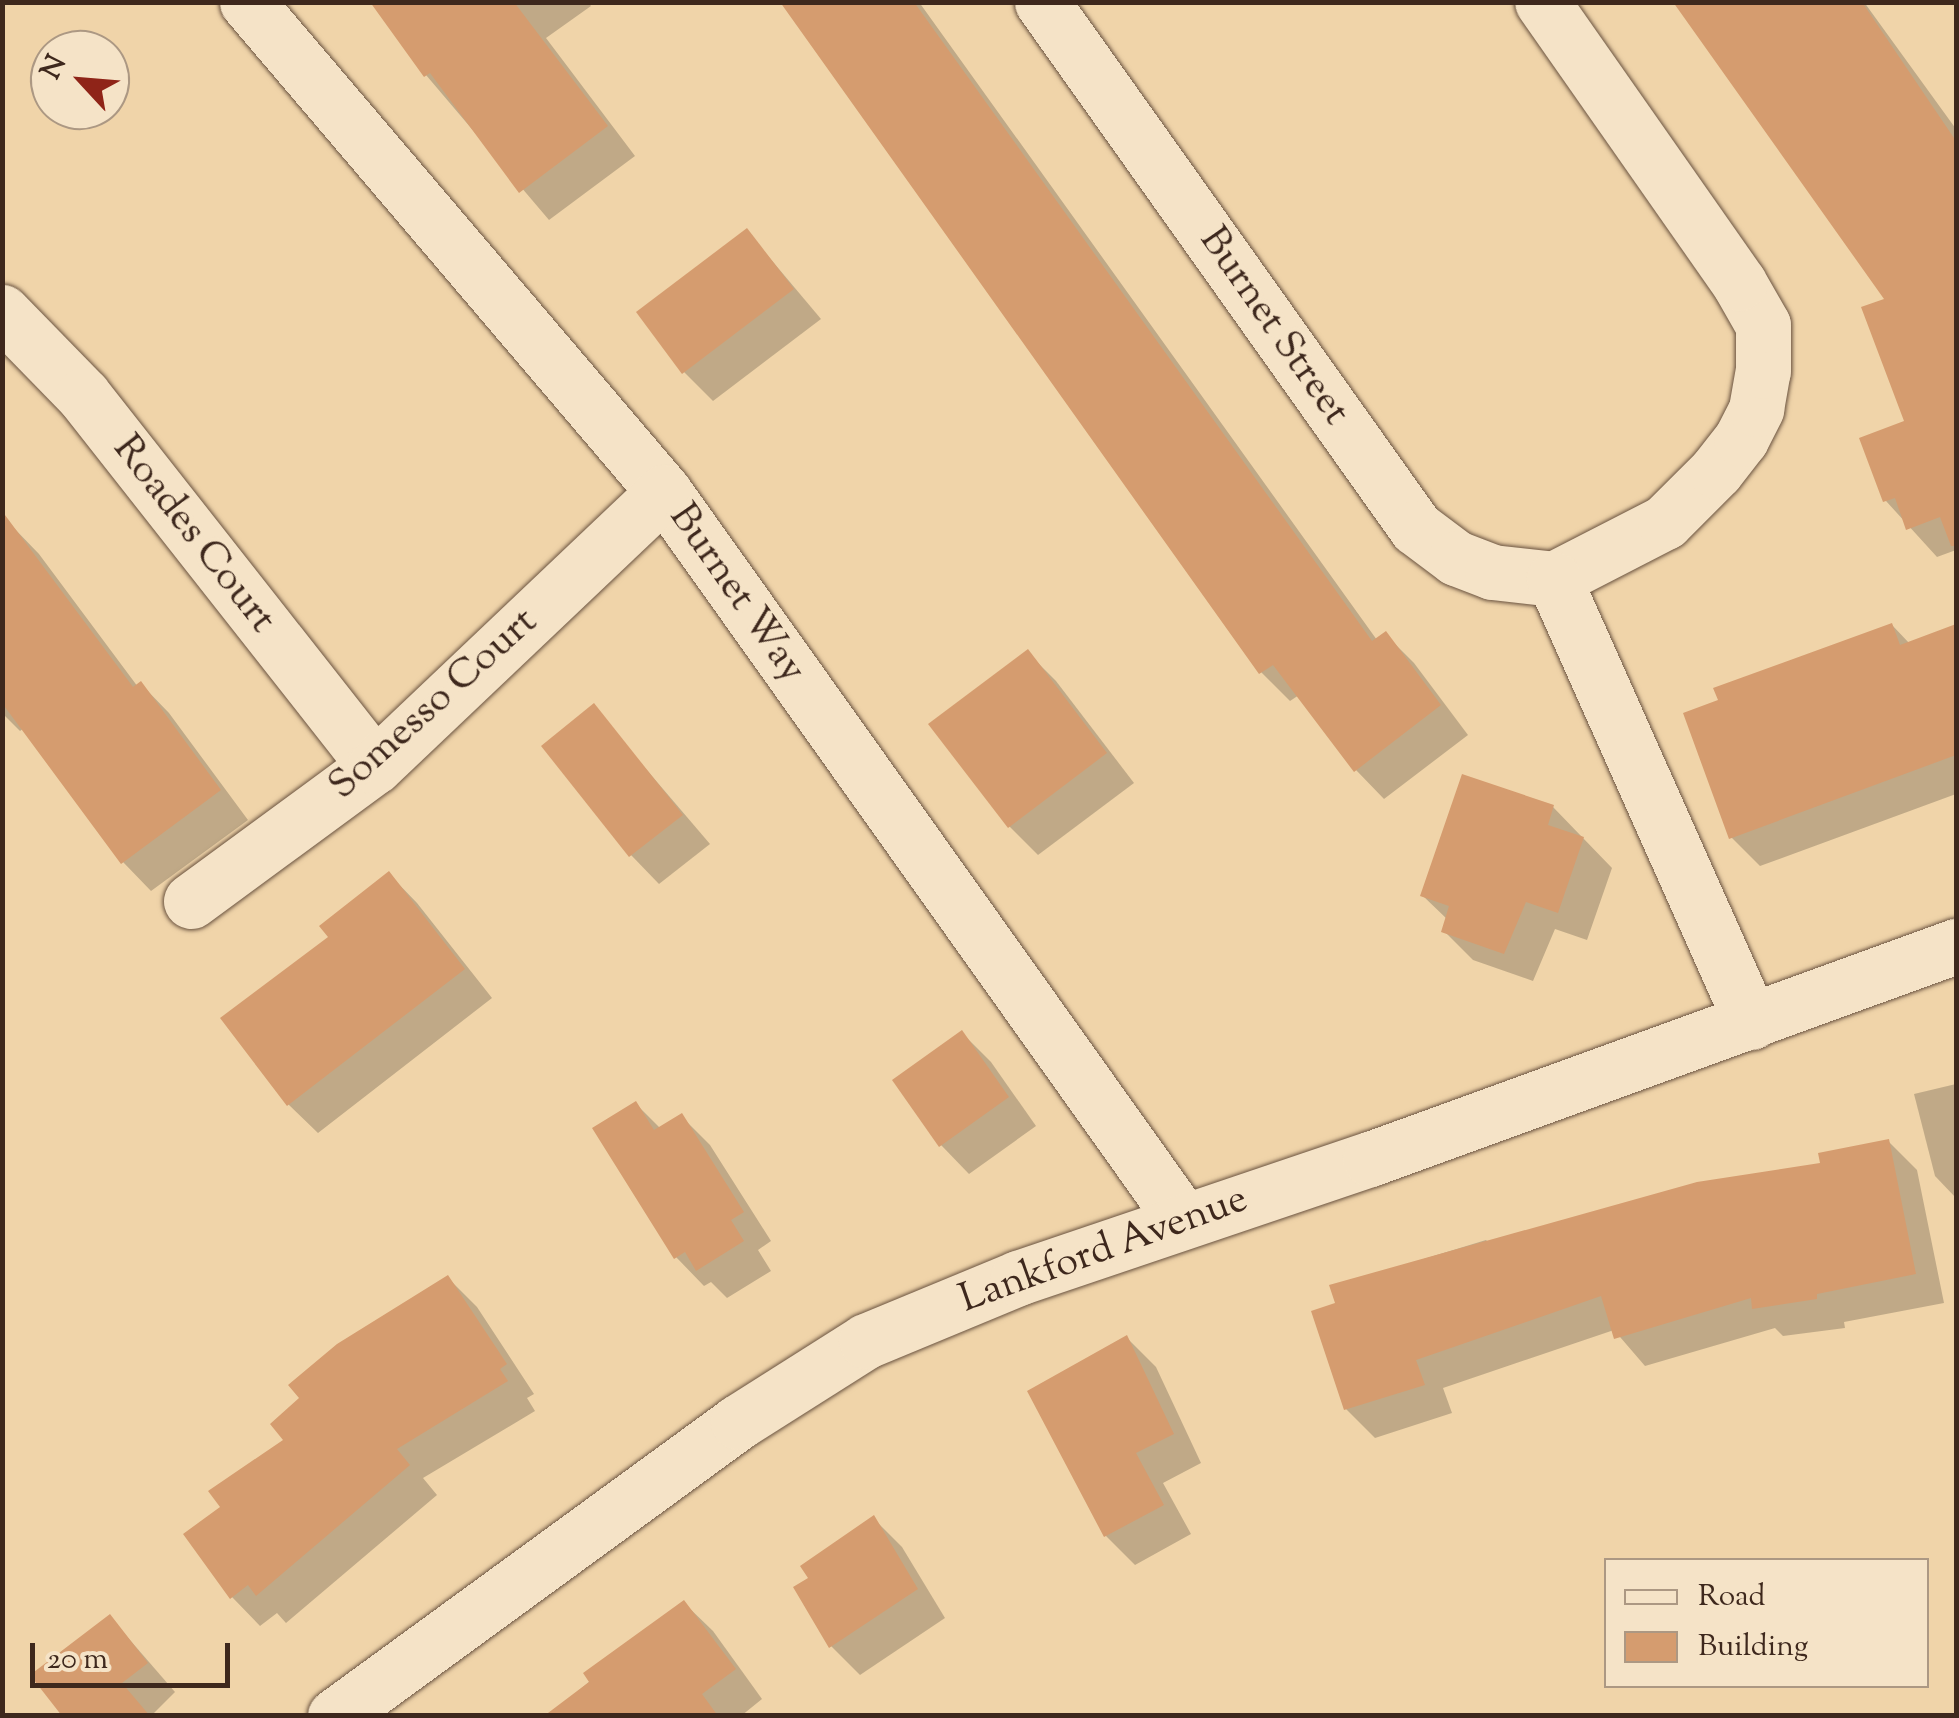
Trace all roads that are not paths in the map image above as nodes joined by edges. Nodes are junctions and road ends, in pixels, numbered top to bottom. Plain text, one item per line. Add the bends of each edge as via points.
1 (247, 2) edge
2 (1042, 2) edge
3 (1542, 2) edge
4 (2, 312) edge
5 (664, 492) junction
6 (1554, 579) junction
7 (375, 766) junction
8 (190, 901) dead end
9 (1956, 946) edge
10 (1751, 1022) junction
11 (1182, 1219) junction
12 (334, 1716) edge

1 - 5 street, Burnet Way
2 - 6 street, Burnet Street via 1416,528 1456,558 1492,572
3 - 6 street via 1763,325 1756,409 1716,471 1665,522
4 - 7 street, Roades Court via 83,394
5 - 7 street, Somesso Court
5 - 11 street, Burnet Way
6 - 10 street
7 - 8 street, Somesso Court
9 - 10 street, Lankford Avenue
10 - 11 street, Lankford Avenue
11 - 12 street, Lankford Avenue via 866,1341 738,1422

